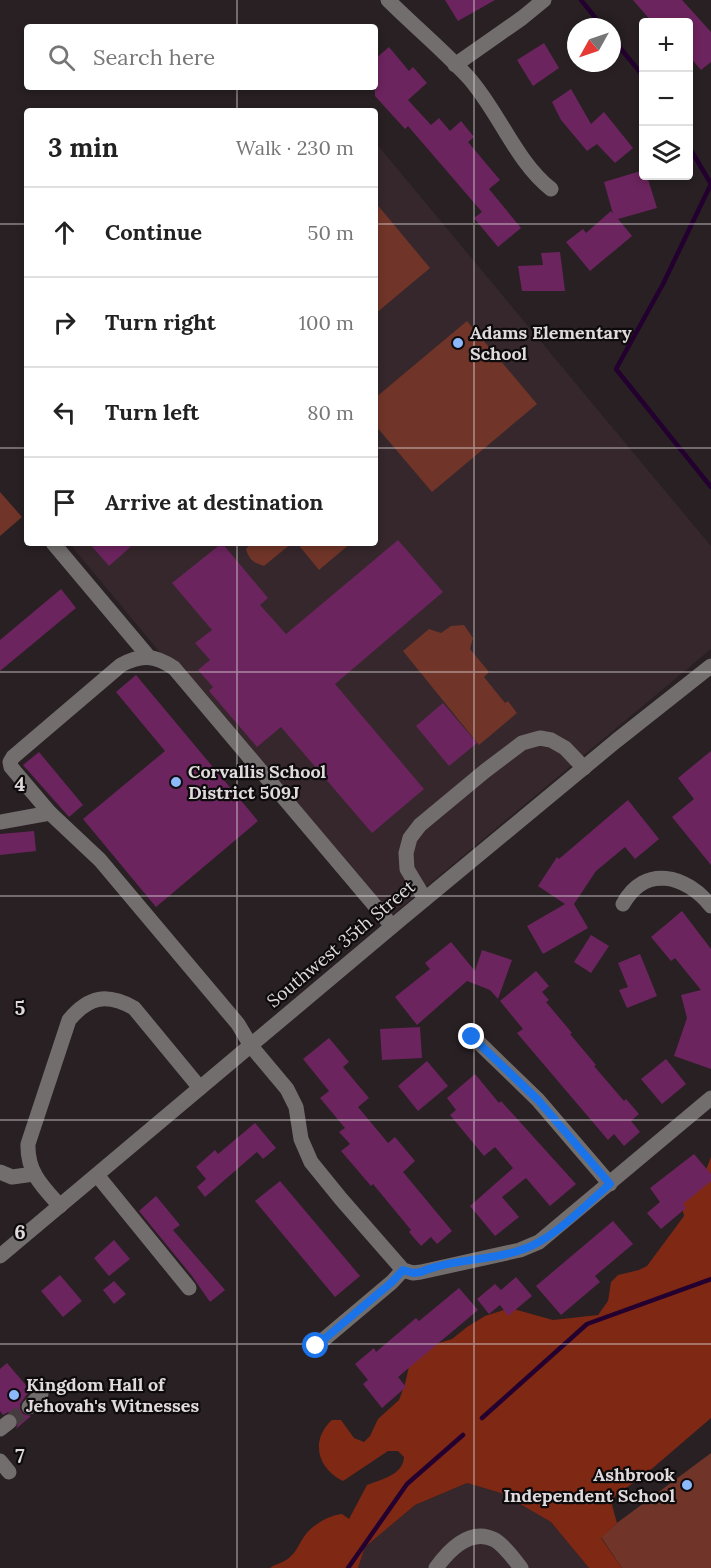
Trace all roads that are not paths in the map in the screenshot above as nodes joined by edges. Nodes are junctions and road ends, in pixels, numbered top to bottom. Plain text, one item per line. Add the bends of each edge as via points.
1 (388, 0) edge
2 (544, 0) edge
3 (455, 65) junction
4 (551, 189) dead end
5 (56, 546) edge
6 (148, 656) junction
7 (711, 666) edge
8 (584, 768) junction
9 (51, 813) junction
10 (0, 822) edge
11 (425, 899) junction
12 (623, 904) dead end
13 (711, 906) edge
14 (392, 926) junction
15 (472, 1037) dead end
16 (250, 1046) junction
17 (200, 1088) junction
18 (711, 1098) edge
19 (0, 1172) edge
20 (33, 1174) junction
21 (97, 1175) junction
22 (610, 1184) junction
23 (60, 1206) junction
24 (0, 1256) edge
25 (403, 1270) junction
26 (189, 1287) dead end
27 (316, 1346) dead end
28 (41, 1394) dead end
29 (29, 1407) tunnel mouth
30 (436, 1568) edge
31 (521, 1568) edge

1 - 3 street
2 - 3 street
3 - 4 street via 469,78 528,166
5 - 6 street
6 - 9 street via 121,665 13,757 11,767
6 - 14 street via 174,668
7 - 8 street, Southwest 35th Street
8 - 11 street, Southwest 35th Street
8 - 11 street via 565,748 540,738 522,743 485,771 420,825 410,838 407,869
9 - 10 street
9 - 16 street via 124,888 238,1024
11 - 14 street, Southwest 35th Street
12 - 13 street via 639,885 663,878 695,888
14 - 16 street, Southwest 35th Street
15 - 22 street via 538,1100
16 - 17 street, Southwest 35th Street
16 - 25 street via 287,1089 311,1162
17 - 20 street via 134,1008 111,998 87,1003 69,1020 31,1134 27,1155
17 - 21 street, Southwest 35th Street
18 - 22 street
19 - 20 street via 12,1177
20 - 23 street
21 - 23 street, Southwest 35th Street
21 - 26 street
22 - 25 street via 553,1232 520,1250 421,1272
23 - 24 street, Southwest 35th Street
25 - 27 street
28 - 29 street
30 - 31 street via 463,1541 482,1536 494,1540

